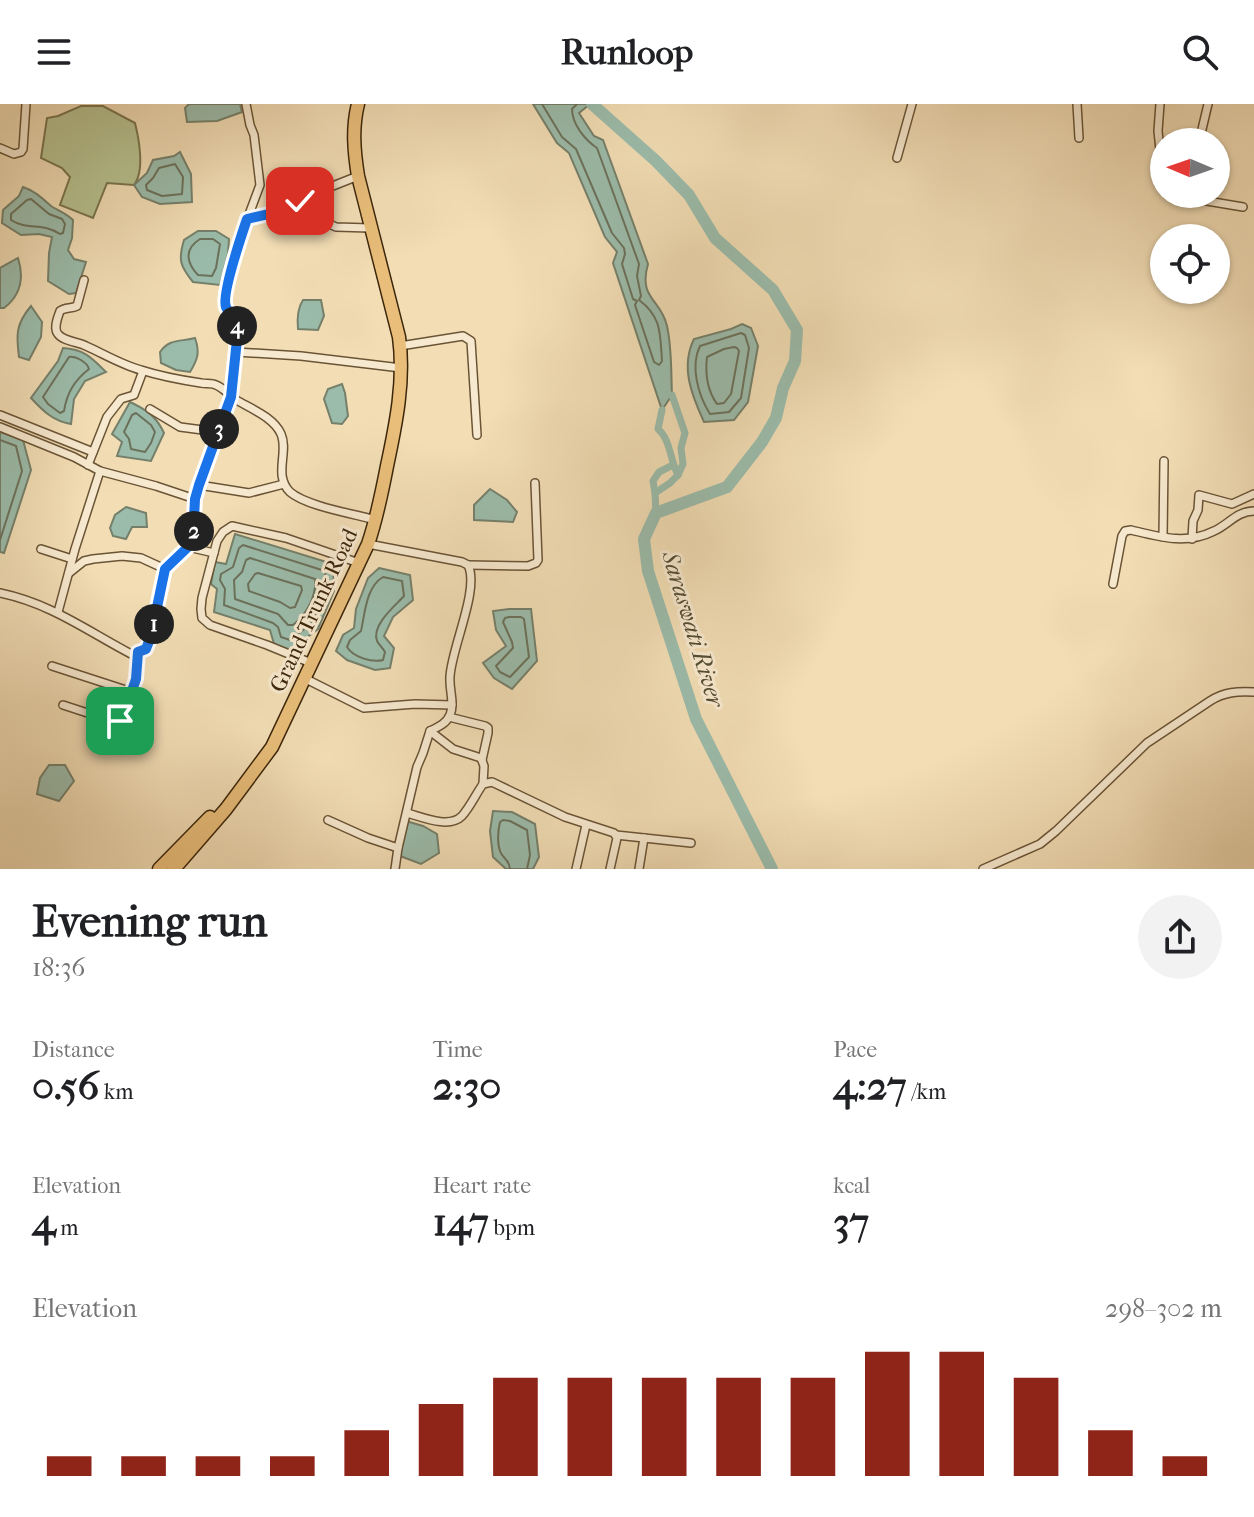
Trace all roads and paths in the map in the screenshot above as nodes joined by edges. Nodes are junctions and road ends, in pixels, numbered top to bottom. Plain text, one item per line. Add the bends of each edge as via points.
1 (26, 104) edge
2 (246, 104) edge
3 (358, 104) edge
4 (912, 104) edge
5 (1077, 104) edge
6 (1160, 104) edge
7 (1208, 104) edge
8 (1158, 128) edge
9 (1202, 128) edge
10 (1079, 138) dead end
11 (0, 148) edge
12 (897, 158) dead end
13 (358, 176) junction
14 (1230, 205) edge
15 (1243, 207) dead end
16 (295, 208) junction
17 (247, 219) junction
18 (370, 228) junction
19 (84, 280) dead end
20 (400, 346) junction
21 (236, 352) junction
22 (401, 368) junction
23 (143, 371) junction
24 (231, 397) junction
25 (150, 409) dead end
26 (0, 415) edge
27 (0, 427) edge
28 (218, 432) junction
29 (477, 435) dead end
30 (93, 452) junction
31 (1164, 461) dead end
32 (88, 465) junction
33 (100, 471) junction
34 (535, 483) dead end
35 (284, 484) junction
36 (199, 485) junction
37 (1254, 494) edge
38 (195, 499) junction
39 (1254, 511) edge
40 (376, 520) junction
41 (1163, 537) junction
42 (1192, 539) junction
43 (368, 544) junction
44 (188, 547) junction
45 (41, 549) dead end
46 (214, 553) junction
47 (72, 559) junction
48 (359, 563) junction
49 (468, 565) junction
50 (165, 569) junction
51 (69, 573) junction
52 (1113, 584) dead end
53 (0, 593) edge
54 (58, 612) junction
55 (138, 652) junction
56 (311, 663) junction
57 (52, 666) dead end
58 (304, 678) junction
59 (132, 692) junction
60 (1254, 692) edge
61 (63, 705) dead end
62 (452, 705) junction
63 (449, 717) junction
64 (430, 731) junction
65 (272, 747) junction
66 (482, 760) junction
67 (483, 784) junction
68 (239, 791) junction
69 (407, 813) junction
70 (328, 820) dead end
71 (586, 825) junction
72 (616, 835) junction
73 (644, 838) junction
74 (691, 843) dead end
75 (398, 848) junction
76 (159, 869) edge
77 (174, 869) edge
78 (184, 869) edge
79 (395, 869) edge
80 (576, 869) edge
81 (610, 869) edge
82 (639, 869) edge
83 (983, 869) edge

1 - 11 street via 23,149 14,154
2 - 17 street via 260,185
3 - 13 highway, Grand Trunk Road
4 - 12 street
5 - 10 street
6 - 8 street
7 - 9 street
13 - 16 street via 305,197
13 - 18 highway, Grand Trunk Road
14 - 15 street
16 - 17 street
16 - 18 street via 336,227
17 - 21 street via 225,295 238,330
18 - 20 highway, Grand Trunk Road
19 - 23 street via 77,306 60,311 56,332
20 - 22 highway, Grand Trunk Road
20 - 29 street via 469,339
21 - 22 street
21 - 24 street
22 - 40 highway, Grand Trunk Road via 396,425
23 - 24 street via 215,384
23 - 30 street via 134,395 121,399 107,417
24 - 28 street
24 - 35 street via 279,430
25 - 28 street via 180,427
26 - 30 street
27 - 32 street
28 - 36 street
30 - 32 street
31 - 41 street
32 - 33 street
33 - 38 street
33 - 47 street
34 - 49 street via 536,563
35 - 36 street via 249,493
35 - 40 street via 298,498
36 - 38 street
37 - 42 street via 1232,504 1199,495
38 - 44 street
39 - 42 street
40 - 43 highway, Grand Trunk Road
41 - 42 street
41 - 52 street via 1122,533
43 - 48 highway, Grand Trunk Road
43 - 49 street
44 - 46 street
44 - 50 street
45 - 47 street
46 - 48 street via 217,541 232,526
46 - 56 street via 202,618
47 - 51 street
48 - 56 highway, Grand Trunk Road
49 - 62 street via 472,575 450,676
50 - 51 street via 122,556 84,561
50 - 55 street via 151,636 146,649
51 - 54 street
53 - 54 street
54 - 55 street via 133,655
55 - 59 street
56 - 58 highway, Grand Trunk Road
57 - 59 street
58 - 62 street via 364,708
58 - 65 highway, Grand Trunk Road
59 - 61 street via 116,722
60 - 83 street via 1218,695 1147,743 1040,844
62 - 63 street
63 - 64 street
63 - 66 street via 486,726
64 - 66 street via 453,749
64 - 69 street
65 - 68 highway, Grand Trunk Road
65 - 78 highway
66 - 67 street
67 - 69 street via 453,822
67 - 71 street via 497,784
68 - 76 highway
68 - 77 highway
69 - 75 street
70 - 75 street
71 - 72 street
71 - 80 street
72 - 73 street
72 - 81 street
73 - 74 street
73 - 82 street
75 - 79 street

